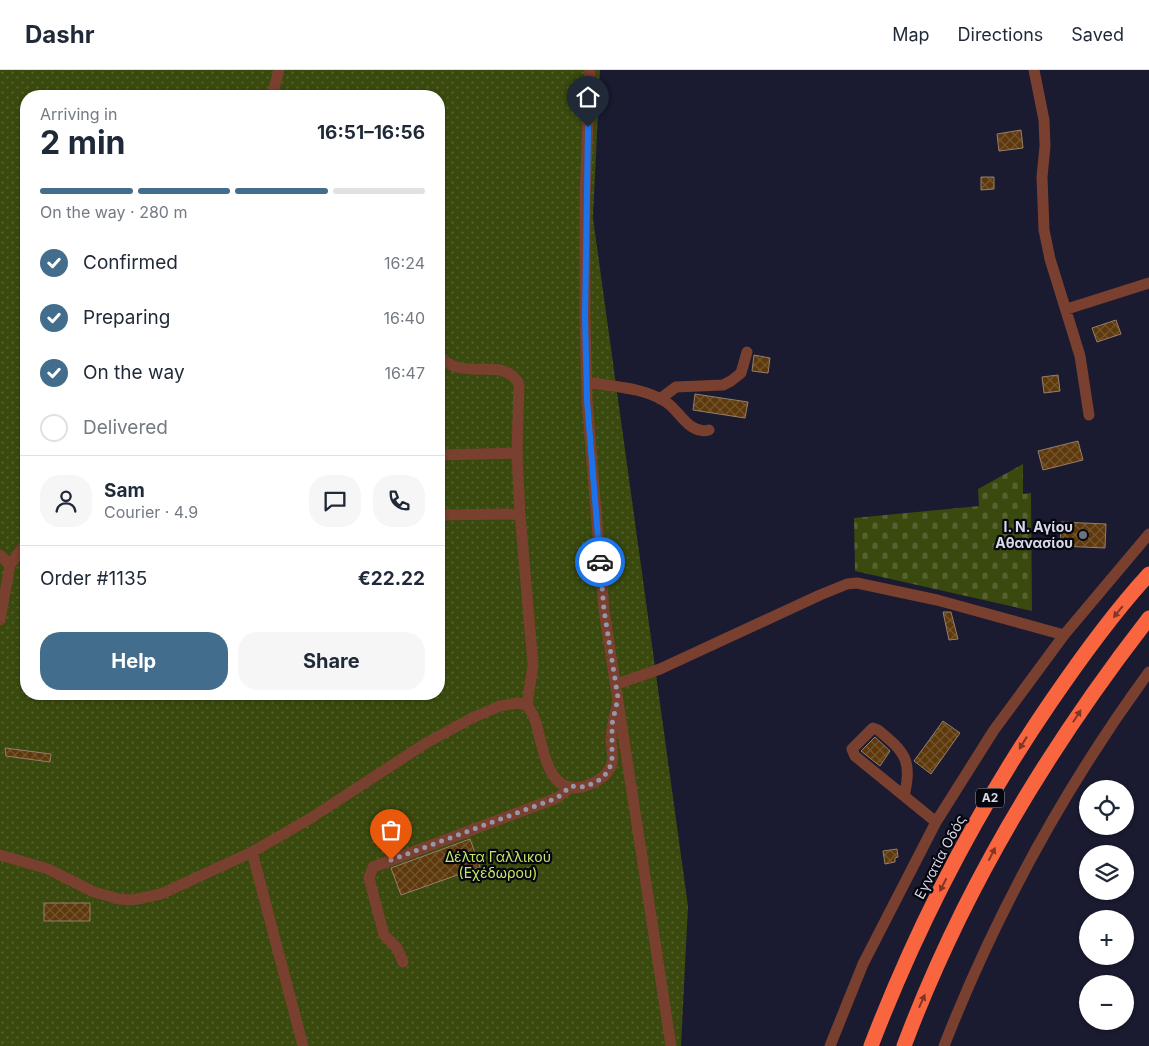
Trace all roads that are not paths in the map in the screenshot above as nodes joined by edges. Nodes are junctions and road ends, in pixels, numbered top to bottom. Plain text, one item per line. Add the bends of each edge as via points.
1 (280, 70) edge
2 (590, 70) edge
3 (1034, 70) edge
4 (274, 90) edge
5 (1149, 283) edge
6 (1067, 309) junction
7 (748, 352) dead end
8 (445, 362) edge
9 (587, 382) junction
10 (660, 398) junction
11 (1089, 415) dead end
12 (709, 430) dead end
13 (517, 453) junction
14 (445, 455) edge
15 (445, 514) edge
16 (520, 514) junction
17 (1149, 534) edge
18 (20, 551) edge
19 (0, 555) edge
20 (10, 565) junction
21 (1149, 574) edge
22 (1149, 618) edge
23 (0, 620) edge
24 (1064, 635) junction
25 (1149, 672) edge
26 (617, 684) junction
27 (618, 698) junction
28 (527, 705) junction
29 (571, 786) junction
30 (904, 796) junction
31 (936, 822) junction
32 (252, 852) junction
33 (0, 855) edge
34 (403, 962) dead end
35 (303, 1046) edge
36 (671, 1046) edge
37 (830, 1046) edge
38 (871, 1046) edge
39 (904, 1046) edge
40 (944, 1046) edge

1 - 4 street
2 - 9 street via 585,205
3 - 6 street via 1044,120 1042,206 1050,259
5 - 6 street
6 - 11 street via 1080,356
7 - 10 street via 741,373 731,381 723,385 676,387
8 - 13 street via 462,370 500,370 515,376 520,393
9 - 10 street via 650,393
9 - 26 street via 604,610
10 - 12 street via 694,428 702,432
13 - 14 street
13 - 16 street
15 - 16 street
16 - 28 street via 533,665
17 - 24 street
18 - 20 street
19 - 20 street
20 - 23 street
21 -> 38 highway, Εγνατία Οδός / Α2 via 1078,661 1025,740 968,836 916,939
39 -> 22 highway, Α2 via 940,960 994,850 1100,681
24 - 26 street via 938,600 857,583 847,584 660,669
24 - 31 street via 994,730
25 - 40 street via 1096,749 1016,884
26 - 27 street
27 - 29 street via 608,772 585,787
27 - 36 street
28 - 29 street via 537,725 546,764 553,775
28 - 32 street via 500,706 472,718
29 - 34 street via 557,798 373,867 369,878 384,935
30 - 30 street via 852,752 873,728 902,753 909,775
30 - 31 street
31 - 37 street via 863,964
32 - 33 street via 161,894 132,900 94,892 48,868
32 - 35 street

